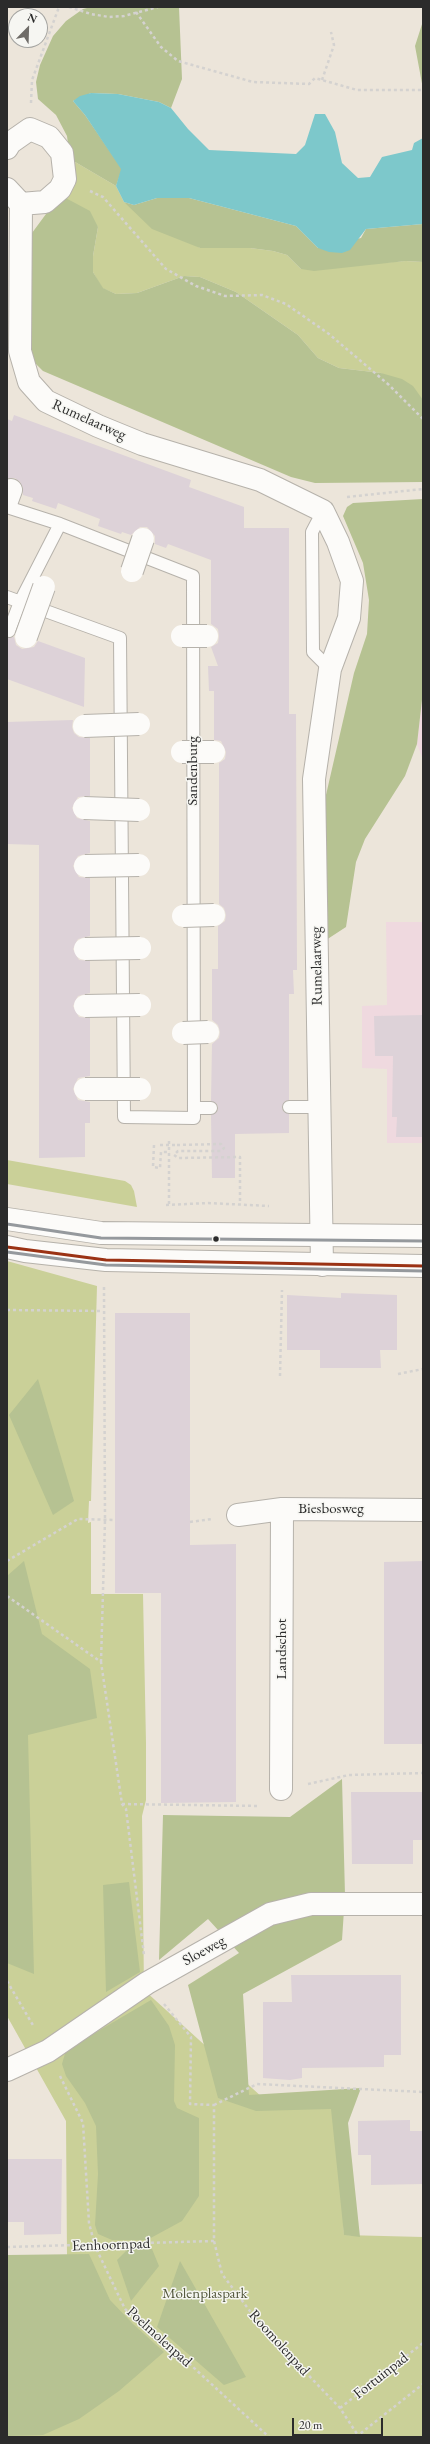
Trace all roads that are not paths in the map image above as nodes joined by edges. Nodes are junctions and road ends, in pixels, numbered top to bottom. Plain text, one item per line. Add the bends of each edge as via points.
1 (7, 148) edge
2 (14, 197) edge
3 (8, 499) edge
4 (323, 511) junction
5 (60, 524) junction
6 (143, 539) dead end
7 (132, 571) dead end
8 (44, 587) dead end
9 (7, 597) edge
10 (20, 602) junction
11 (17, 634) joint
12 (182, 636) dead end
13 (207, 636) dead end
14 (330, 669) junction
15 (139, 724) dead end
16 (84, 726) dead end
17 (182, 752) dead end
18 (214, 752) dead end
19 (84, 808) dead end
20 (139, 810) dead end
21 (139, 865) dead end
22 (84, 866) dead end
23 (214, 915) dead end
24 (183, 916) dead end
25 (84, 948) dead end
26 (140, 948) dead end
27 (140, 1005) dead end
28 (85, 1006) dead end
29 (208, 1032) dead end
30 (183, 1033) dead end
31 (85, 1089) dead end
32 (140, 1089) dead end
33 (289, 1107) dead end
34 (319, 1107) junction
35 (194, 1108) junction
36 (211, 1108) dead end
37 (7, 1220) edge
38 (322, 1235) junction
39 (423, 1236) edge
40 (7, 1247) edge
41 (322, 1265) junction
42 (423, 1266) edge
43 (282, 1509) junction
44 (423, 1510) edge
45 (238, 1515) dead end
46 (281, 1789) road end
47 (423, 1904) edge
48 (7, 2070) edge

1 - 2 street, Rumelaarweg via 30,129 49,137 62,153 65,179 60,189 45,202
2 - 4 street, Rumelaarweg via 20,351 29,382 46,401 142,444 260,480
3 - 5 lane, Sandenburg
4 - 14 street, Rumelaarweg via 352,581 349,618
4 - 14 lane via 312,532 313,652
5 - 10 lane
5 - 35 lane, Sandenburg via 193,576
6 - 7 street, bridge
8 - 11 street, bridge
9 - 10 lane
10 - 11 lane
10 - 35 lane via 120,638 124,1117 194,1118
12 - 13 street, bridge
14 - 34 street, Rumelaarweg via 314,779
15 - 16 street, bridge
17 - 18 street, bridge
19 - 20 street, bridge
21 - 22 street, bridge
23 - 24 street, bridge
25 - 26 street, bridge
27 - 28 street, bridge
29 - 30 street, bridge
31 - 32 street, bridge
33 - 34 lane
34 - 38 street, Rumelaarweg
35 - 36 lane
37 - 38 street via 101,1233
38 - 39 street
38 - 41 street, Rumelaarweg
40 - 41 street via 106,1260
41 - 42 street
43 - 44 street, Biesbosweg
43 - 45 street, Biesbosweg
43 - 46 street, Landschot
47 - 48 street, Sloeweg via 312,1904 270,1914 147,1983 48,2051

